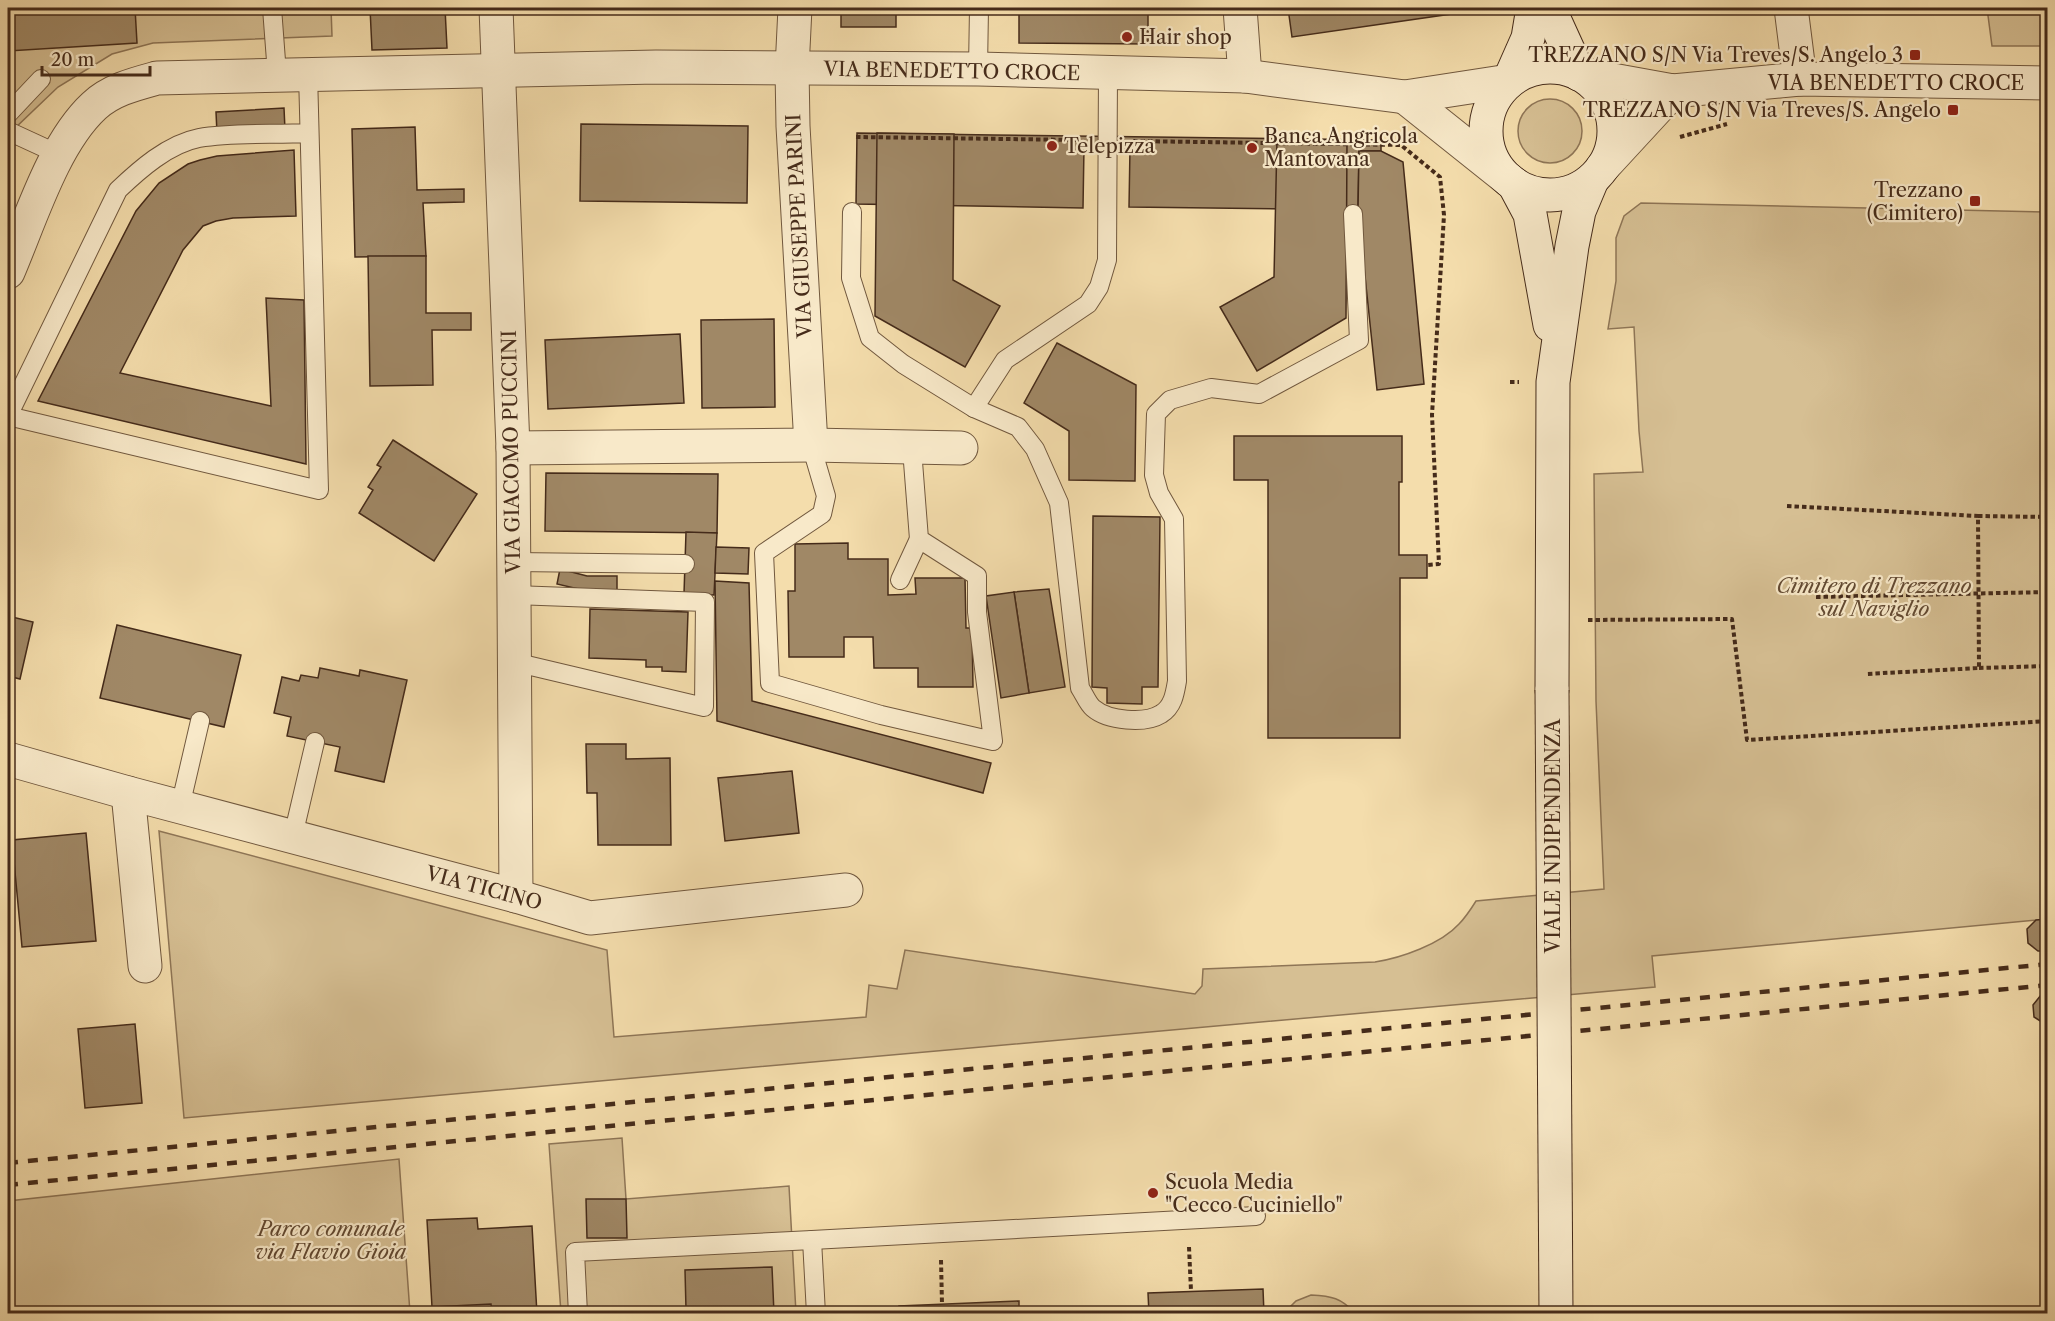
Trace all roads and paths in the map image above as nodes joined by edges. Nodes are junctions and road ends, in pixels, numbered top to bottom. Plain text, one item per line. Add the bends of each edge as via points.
1 (272, 8) edge
2 (496, 8) edge
3 (795, 8) edge
4 (979, 8) edge
5 (1239, 8) edge
6 (1533, 8) edge
7 (1549, 8) edge
8 (1791, 8) edge
9 (498, 69) junction
10 (792, 69) junction
11 (978, 69) junction
12 (1108, 73) junction
13 (293, 74) junction
14 (1579, 74) junction
15 (1245, 76) junction
16 (41, 79) dead end
17 (1800, 79) junction
18 (1509, 81) junction
19 (2048, 83) edge
20 (1673, 91) junction
21 (1405, 98) junction
22 (8, 114) edge
23 (1738, 122) dead end
24 (8, 131) edge
25 (309, 134) junction
26 (856, 137) dead end
27 (1673, 140) dead end
28 (1107, 141) junction
29 (58, 154) junction
30 (1597, 174) junction
31 (1514, 184) junction
32 (852, 213) dead end
33 (1353, 214) dead end
34 (8, 272) edge
35 (1555, 359) junction
36 (974, 408) junction
37 (8, 416) edge
38 (811, 445) junction
39 (513, 448) junction
40 (961, 448) dead end
41 (912, 449) junction
42 (1787, 506) dead end
43 (1978, 516) junction
44 (2048, 517) edge
45 (919, 539) junction
46 (514, 562) junction
47 (685, 564) dead end
48 (1427, 565) dead end
49 (900, 580) dead end
50 (1978, 592) junction
51 (2048, 592) edge
52 (514, 595) junction
53 (1816, 597) dead end
54 (1588, 609) dead end
55 (514, 662) junction
56 (2048, 666) edge
57 (1980, 668) junction
58 (1866, 674) dead end
59 (200, 721) dead end
60 (2048, 721) edge
61 (315, 742) dead end
62 (8, 759) edge
63 (128, 793) junction
64 (180, 807) junction
65 (293, 836) junction
66 (846, 890) dead end
67 (516, 896) junction
68 (145, 966) dead end
69 (1256, 1216) dead end
70 (1188, 1220) junction
71 (940, 1233) junction
72 (812, 1240) junction
73 (1191, 1291) dead end
74 (942, 1304) dead end
75 (578, 1314) edge
76 (816, 1314) edge
77 (1556, 1314) edge

1 - 13 lane
2 - 9 street, VIA GIACOMO PUCCINI
3 - 10 street, VIA GIUSEPPE PARINI
4 - 11 lane
5 - 15 street
6 - 18 street via 1528,38
7 - 14 street
8 - 17 street
9 - 10 street, VIA BENEDETTO CROCE
9 - 13 street, VIA BENEDETTO CROCE
9 - 39 street, VIA GIACOMO PUCCINI
10 - 11 street, VIA BENEDETTO CROCE
10 - 38 street, VIA GIUSEPPE PARINI
11 - 12 street, VIA BENEDETTO CROCE
12 - 15 street, VIA BENEDETTO CROCE
12 - 28 lane
13 - 25 lane
13 - 29 street, VIA BENEDETTO CROCE via 157,78 124,88 95,105
14 - 18 street via 1542,67
14 - 20 street, VIA BENEDETTO CROCE
14 - 30 street via 1603,94 1614,123 1610,154
15 - 21 street, VIA BENEDETTO CROCE
16 - 22 lane
17 - 19 street, VIA BENEDETTO CROCE
17 - 20 street, VIA BENEDETTO CROCE
18 - 21 street, VIA BENEDETTO CROCE
18 - 31 street via 1488,114 1486,134 1500,171
20 - 30 street
21 - 31 street
23 - 27 path
24 - 29 lane
25 - 37 lane via 197,139 172,149 135,174 118,190
25 - 37 lane via 319,490
26 - 28 path
28 - 36 lane via 1107,260 1098,287 1088,304 1005,360
28 - 48 path via 1401,145 1440,177 1444,215 1432,415 1439,564
29 - 34 street, VIA BENEDETTO CROCE
30 - 31 street via 1574,190 1554,195
30 - 35 street, VIALE INDIPENDENZA via 1579,211
31 - 35 street, VIALE INDIPENDENZA via 1530,214
32 - 36 lane via 851,278 870,338 903,364
33 - 36 lane via 1359,340 1259,394 1211,388 1170,400 1156,414 1154,475 1174,519 1177,681 1173,700 1163,714 1146,720 1125,720 1092,708 1080,688 1059,503 1035,449 1018,427
35 - 77 street, VIALE INDIPENDENZA, bridge via 1552,690
38 - 39 street
38 - 41 street
38 - 45 lane via 826,496 822,514 764,553 770,683 881,716 993,741 977,612 977,576
39 - 46 street, VIA GIACOMO PUCCINI
40 - 41 street
41 - 45 lane
42 - 43 path
43 - 44 path
43 - 50 path
45 - 49 lane
46 - 47 lane
46 - 52 street, VIA GIACOMO PUCCINI
50 - 51 path
50 - 53 path
50 - 57 path
52 - 55 street, VIA GIACOMO PUCCINI
52 - 55 lane via 705,602 704,706
54 - 60 path via 1588,621 1732,620 1748,740
55 - 67 street, VIA GIACOMO PUCCINI
56 - 57 path
57 - 58 path
59 - 64 lane
61 - 65 lane
62 - 63 street, VIA TICINO
63 - 64 street, VIA TICINO
63 - 68 street
64 - 65 street, VIA TICINO
65 - 67 street, VIA TICINO
66 - 67 street, VIA TICINO via 590,918
69 - 70 lane
70 - 71 lane
70 - 73 path
71 - 72 lane
71 - 74 path
72 - 75 lane via 575,1252
72 - 76 lane

